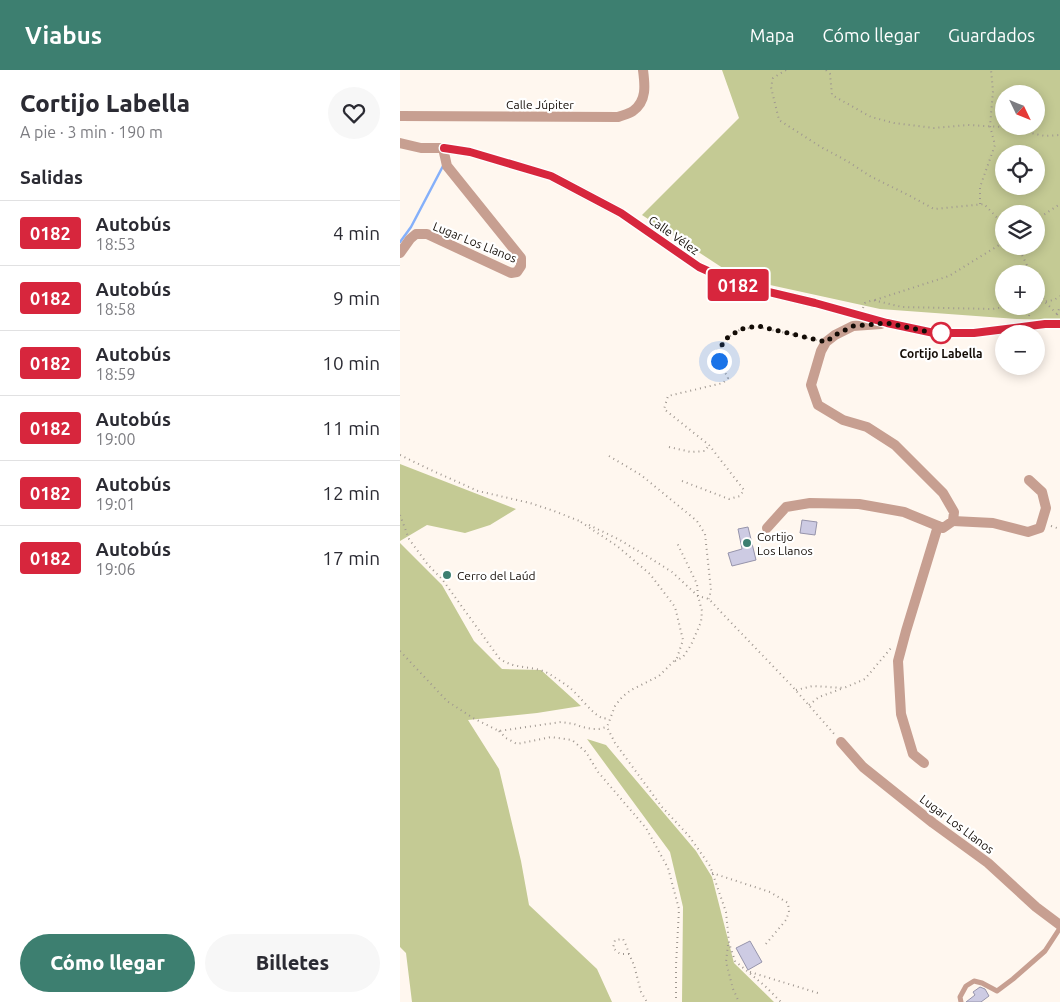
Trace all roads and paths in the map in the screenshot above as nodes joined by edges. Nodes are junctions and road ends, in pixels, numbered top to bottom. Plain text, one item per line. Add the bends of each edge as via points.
1 (643, 70) edge
2 (786, 70) edge
3 (826, 70) edge
4 (991, 70) edge
5 (400, 116) edge
6 (990, 126) junction
7 (1060, 135) edge
8 (400, 143) edge
9 (444, 148) junction
10 (980, 204) junction
11 (1060, 204) edge
12 (1045, 214) edge
13 (995, 216) edge
14 (995, 248) edge
15 (400, 253) edge
16 (1060, 296) edge
17 (872, 300) junction
18 (1045, 302) joint
19 (995, 309) edge
20 (860, 316) junction
21 (1059, 319) edge
22 (887, 323) junction
23 (826, 342) junction
24 (709, 445) junction
25 (669, 447) dead end
26 (400, 455) edge
27 (609, 456) dead end
28 (1029, 480) dead end
29 (682, 481) dead end
30 (400, 515) edge
31 (953, 521) junction
32 (581, 522) junction
33 (938, 526) junction
34 (767, 528) dead end
35 (677, 543) dead end
36 (698, 596) junction
37 (709, 598) junction
38 (894, 645) dead end
39 (400, 651) edge
40 (672, 663) junction
41 (844, 688) junction
42 (796, 690) junction
43 (809, 705) junction
44 (610, 719) junction
45 (607, 727) junction
46 (499, 731) junction
47 (842, 742) joint
48 (924, 763) dead end
49 (712, 873) junction
50 (1060, 926) edge
51 (729, 943) junction
52 (765, 944) dead end
53 (628, 954) junction
54 (748, 971) junction
55 (821, 994) dead end
56 (647, 1002) edge
57 (676, 1002) edge
58 (739, 1002) edge
59 (781, 1002) edge
60 (961, 1002) edge

1 - 5 street, Calle Júpiter via 645,87 642,102 633,112 618,117
2 - 10 path via 773,78 771,88 779,120 870,176 934,209
3 - 6 path via 830,74 832,95 870,117 934,128
4 - 6 path
6 - 7 path via 1045,136
6 - 10 path via 995,145 980,187
8 - 9 street, Calle Vélez via 421,148
9 - 15 street, Lugar Los Llanos via 446,166 521,258 521,266 517,272 510,272 427,234 416,234
9 - 20 street, Calle Vélez via 470,152 551,176 621,213 699,267 739,285
10 - 13 path via 984,204
11 - 12 path
14 - 17 path via 949,276
16 - 18 path
17 - 19 path via 902,307
17 - 20 path via 865,303
18 - 21 path
20 - 22 street, Calle Vélez
21 - 22 street, Calle Vélez via 1045,324 974,333 934,333
22 - 23 street via 853,326
23 - 24 path via 758,326 741,329 727,338 717,352 728,378 724,383 668,396 664,409
23 - 31 street via 811,385 818,406 842,420 867,427 895,445 943,493 954,512
24 - 25 path via 706,451 691,452
24 - 29 path via 744,490 740,496 729,499
26 - 32 path via 478,491 554,510
27 - 37 path via 641,476 697,521 705,534
28 - 31 street via 1042,492 1046,508 1040,528 1028,532 993,524
30 - 44 path via 409,539 499,658 516,667 550,674 602,718
31 - 33 street via 942,528
32 - 36 path via 618,538 650,558 672,572
32 - 40 path via 650,574 675,607 683,640
33 - 34 street via 904,512 859,504 810,503 786,507
33 - 48 street via 898,661 901,714 913,754
35 - 36 path via 697,584
36 - 37 path
36 - 40 path via 701,622 683,657
37 - 42 path
38 - 41 path via 865,679
39 - 46 path via 447,701
40 - 44 path via 659,676 622,697
41 - 42 path via 813,686
41 - 43 path via 819,697
42 - 43 path
43 - 47 path
44 - 45 path
45 - 46 path via 593,729 561,722
45 - 49 path via 662,808 689,836
46 - 57 path via 517,744 551,736 572,740 586,752 598,772 646,828 668,868 679,910
47 - 50 street, Lugar Los Llanos via 863,767 988,863
49 - 51 path via 726,912
49 - 52 path via 770,892 788,903 786,920
50 - 60 lane via 1045,951 1013,979 997,991 974,981 966,986
51 - 54 path via 735,961
51 - 58 path via 726,962
53 - 53 path via 623,939 615,940 613,948 620,954
53 - 56 path
54 - 55 path
54 - 59 path

